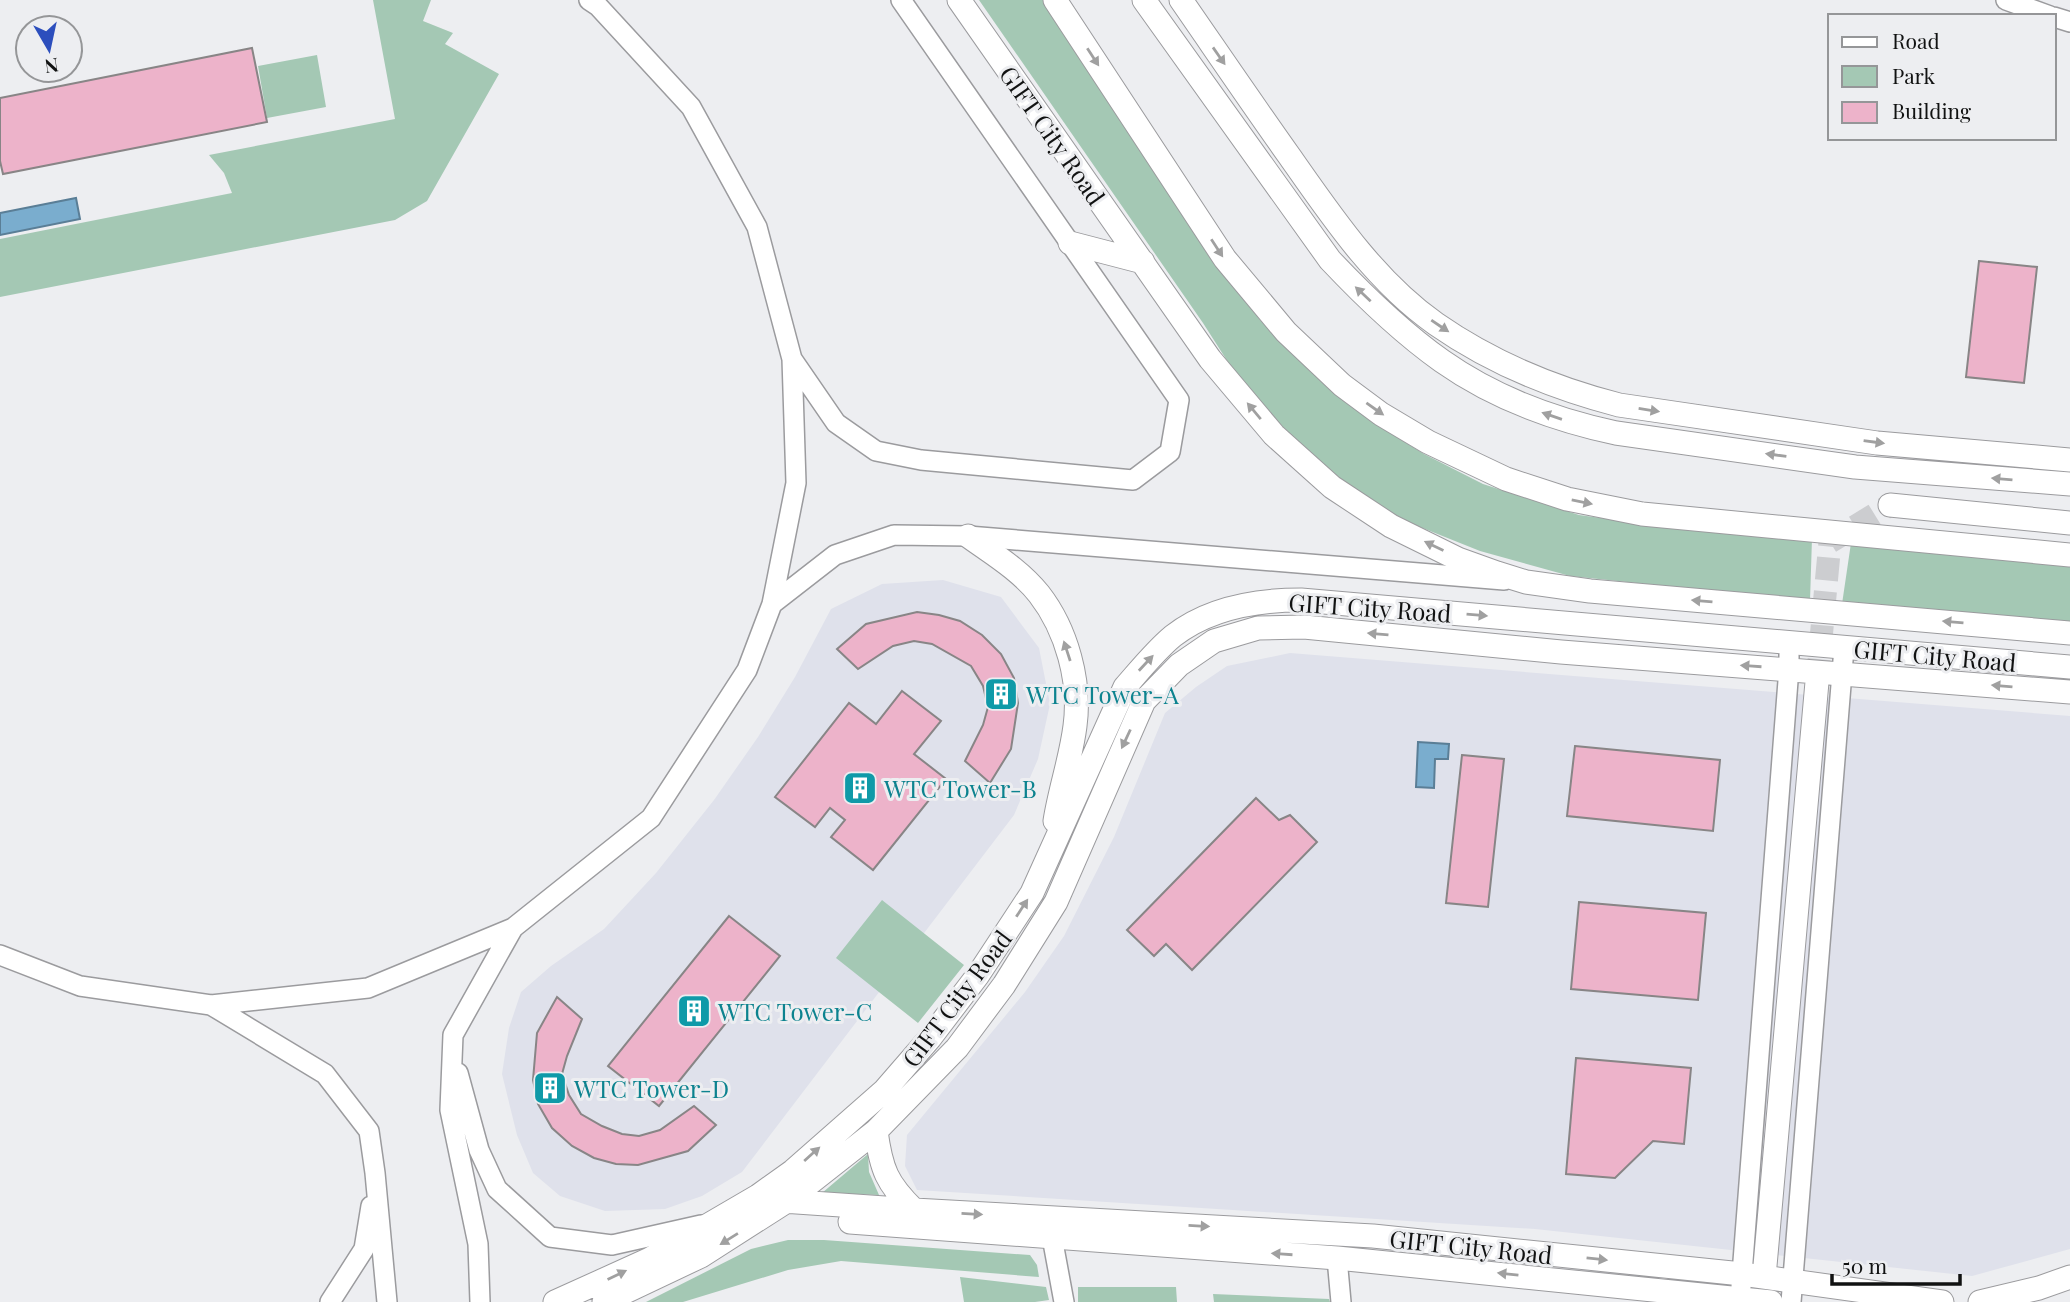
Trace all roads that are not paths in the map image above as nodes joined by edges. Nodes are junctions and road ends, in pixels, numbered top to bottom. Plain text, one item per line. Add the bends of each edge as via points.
1 (589, 0) edge
2 (901, 0) edge
3 (959, 0) edge
4 (1055, 0) edge
5 (1144, 0) edge
6 (1181, 0) edge
7 (2007, 0) edge
8 (2046, 14) edge
9 (1070, 243) junction
10 (1143, 262) junction
11 (792, 359) junction
12 (2070, 460) edge
13 (2070, 484) edge
14 (1890, 505) tunnel mouth
15 (2070, 523) edge
16 (968, 536) junction
17 (2070, 555) edge
18 (1526, 582) junction
19 (772, 604) junction
20 (2070, 632) edge
21 (1789, 642) junction
22 (1844, 648) junction
23 (2070, 667) edge
24 (1789, 668) junction
25 (1843, 672) junction
26 (1817, 682) tunnel mouth
27 (2070, 692) edge
28 (1059, 837) junction
29 (513, 928) junction
30 (0, 955) edge
31 (211, 1005) junction
32 (452, 1053) junction
33 (876, 1131) junction
34 (375, 1173) junction
35 (786, 1201) junction
36 (762, 1206) junction
37 (914, 1210) junction
38 (721, 1217) junction
39 (1052, 1237) junction
40 (1336, 1258) junction
41 (1753, 1276) junction
42 (2070, 1277) edge
43 (1792, 1292) edge
44 (1741, 1298) junction
45 (330, 1302) edge
46 (387, 1302) edge
47 (480, 1302) edge
48 (555, 1302) edge
49 (604, 1302) edge
50 (1065, 1302) edge
51 (1341, 1302) edge
52 (1771, 1302) edge
53 (1942, 1302) edge
54 (1980, 1302) edge

1 - 11 street via 691,107 757,227
2 - 9 street
3 - 10 street, GIFT City Road
4 -> 17 street via 1225,259 1286,332 1342,385 1428,442 1506,480 1567,499 1642,514
13 -> 5 street via 1855,467 1616,433 1544,413 1494,391 1426,349 1329,260
6 -> 12 street via 1328,210 1372,265 1435,323 1508,367 1619,405 1877,443
7 - 8 street
9 - 10 street
9 - 11 street via 1179,400 1170,452 1133,480 921,460 876,451 836,423
18 -> 10 street, GIFT City Road via 1458,559 1391,526 1332,487 1274,435 1210,359
11 - 19 street via 796,483
14 - 15 street
16 - 18 street
16 - 19 street via 894,536 835,555
28 -> 16 street via 1055,820 1078,699 1061,631 1040,594
20 -> 18 street, GIFT City Road
19 - 29 street via 747,670 651,818
21 - 22 street, GIFT City Road
21 - 24 street
28 -> 21 street, GIFT City Road via 1125,687 1175,635 1233,608 1267,600 1301,600
22 - 23 street, GIFT City Road
22 - 25 street
24 - 25 street, GIFT City Road
24 -> 33 street, GIFT City Road via 1304,627 1258,628 1214,641 1179,665 1144,701 1056,902 1030,944 957,1048
24 - 41 street
27 -> 25 street, GIFT City Road
25 - 43 street
26 - 41 street
36 -> 28 street, GIFT City Road via 793,1171 884,1091 930,1038 1032,893
29 - 31 street via 368,988
29 - 32 street via 453,1035
30 - 31 street via 80,986
31 - 34 street via 325,1073 369,1131
32 - 38 street via 479,1150 497,1189 550,1237 612,1245
32 - 47 street via 450,1110 478,1244
33 - 35 street, GIFT City Road
33 - 37 street via 880,1160 895,1191
34 - 45 street via 365,1249
34 - 46 street
35 - 36 street, GIFT City Road
35 - 37 street, GIFT City Road
36 - 38 street, GIFT City Road
36 - 39 street, GIFT City Road
36 -> 49 street, GIFT City Road via 702,1256
37 -> 41 street, GIFT City Road via 1373,1236
48 -> 38 street, GIFT City Road via 650,1259
40 -> 39 street, GIFT City Road
39 - 50 street
44 -> 40 street, GIFT City Road
40 - 51 street
41 - 43 street, GIFT City Road
41 - 44 street
42 - 54 street
43 - 53 street, GIFT City Road
44 - 52 street, GIFT City Road

